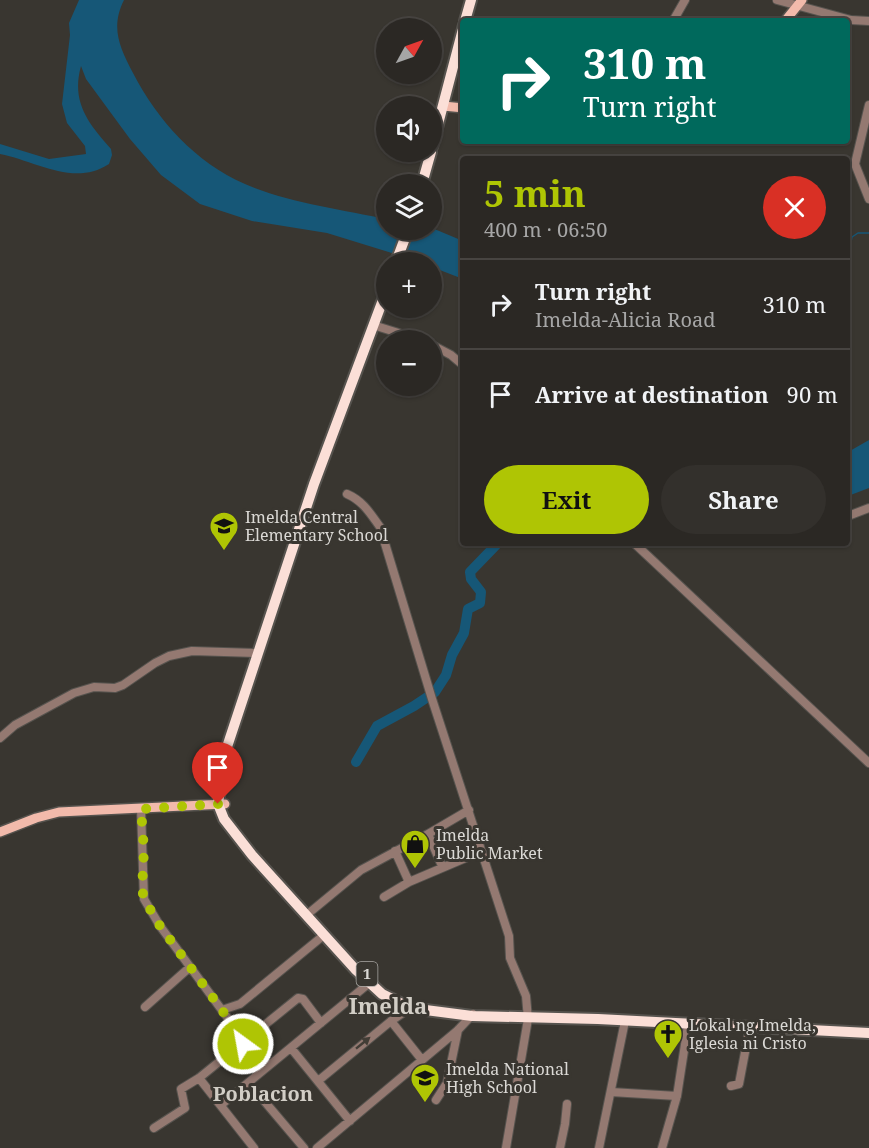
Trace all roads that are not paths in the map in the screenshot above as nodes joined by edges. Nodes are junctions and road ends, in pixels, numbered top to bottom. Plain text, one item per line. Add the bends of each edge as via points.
1 (471, 0) edge
2 (685, 0) edge
3 (777, 0) edge
4 (800, 2) edge
5 (466, 18) edge
6 (675, 18) edge
7 (787, 18) edge
8 (845, 18) edge
9 (850, 20) edge
10 (869, 21) edge
11 (460, 39) edge
12 (869, 105) edge
13 (443, 106) junction
14 (460, 108) edge
15 (442, 110) edge
16 (869, 199) edge
17 (376, 317) edge
18 (373, 325) junction
19 (389, 330) edge
20 (442, 350) edge
21 (460, 363) edge
22 (346, 494) dead end
23 (869, 508) edge
24 (850, 515) edge
25 (636, 546) edge
26 (258, 653) junction
27 (0, 738) edge
28 (869, 763) edge
29 (222, 804) junction
30 (141, 809) junction
31 (469, 810) junction
32 (0, 832) edge
33 (428, 834) junction
34 (395, 851) junction
35 (482, 851) junction
36 (442, 866) junction
37 (409, 882) junction
38 (384, 897) dead end
39 (309, 913) junction
40 (324, 935) junction
41 (190, 968) junction
42 (372, 982) junction
43 (146, 1006) dead end
44 (410, 1008) junction
45 (224, 1012) junction
46 (473, 1014) junction
47 (528, 1016) junction
48 (391, 1021) junction
49 (625, 1021) junction
50 (321, 1023) junction
51 (688, 1024) junction
52 (750, 1026) junction
53 (458, 1030) junction
54 (869, 1033) edge
55 (243, 1044) junction
56 (291, 1048) junction
57 (422, 1060) junction
58 (199, 1078) junction
59 (318, 1081) junction
60 (249, 1083) junction
61 (731, 1086) dead end
62 (611, 1092) junction
63 (677, 1096) junction
64 (436, 1100) dead end
65 (567, 1104) dead end
66 (222, 1106) junction
67 (350, 1121) junction
68 (154, 1128) dead end
69 (254, 1148) edge
70 (304, 1148) edge
71 (317, 1148) edge
72 (506, 1148) edge
73 (560, 1148) edge
74 (599, 1148) edge
75 (662, 1148) edge

1 - 5 highway
2 - 6 street
3 - 4 street
4 - 7 main road
4 - 8 street
9 - 10 street
11 - 13 highway
12 - 16 street via 855,164
13 - 14 main road
13 - 15 highway
17 - 18 highway
18 - 19 street
18 - 26 highway via 314,484
20 - 21 street
22 - 31 street via 357,499 380,527
23 - 24 street
25 - 28 street
26 - 27 street via 192,651 169,656 123,685 74,693 15,725
26 - 29 highway via 225,753 220,786
29 - 30 main road
29 - 39 highway, 1 via 238,832
29 - 40 highway, 1 via 224,819 236,837
30 - 32 main road via 59,812
30 - 41 street via 144,899
31 - 33 street
31 - 35 street
33 - 34 street
33 - 36 street
34 - 37 street
34 - 39 street via 354,874
35 - 36 street
35 - 47 street via 509,936 510,958 526,996
36 - 37 street
37 - 38 street
39 - 42 highway, 1
40 - 42 highway, 1
40 - 45 street via 240,1004
41 - 43 street
41 - 45 street
42 - 44 highway, 1 via 382,994
42 - 46 highway, 1 via 422,1005
42 - 50 street
44 - 46 highway, 1
44 - 48 street
45 - 55 street
46 - 47 highway, 1
46 - 53 street
47 - 49 highway, 1
47 - 72 street
48 - 57 street
59 -> 48 street
49 - 51 highway, 1
49 - 62 street
50 - 55 street via 303,999 298,998
50 - 56 street
51 - 52 highway, 1
51 - 63 street
52 - 54 highway, 1
52 - 61 street via 739,1084
53 - 57 street
53 - 64 street via 447,1083
55 - 58 street
56 - 59 street
56 - 60 street
57 - 67 street
58 - 66 street
58 - 68 street via 181,1089 185,1108
59 - 67 street
60 - 66 street
60 - 70 street
62 - 63 street
62 - 74 street
63 - 75 street
65 - 73 street
66 - 69 street
67 - 71 street

